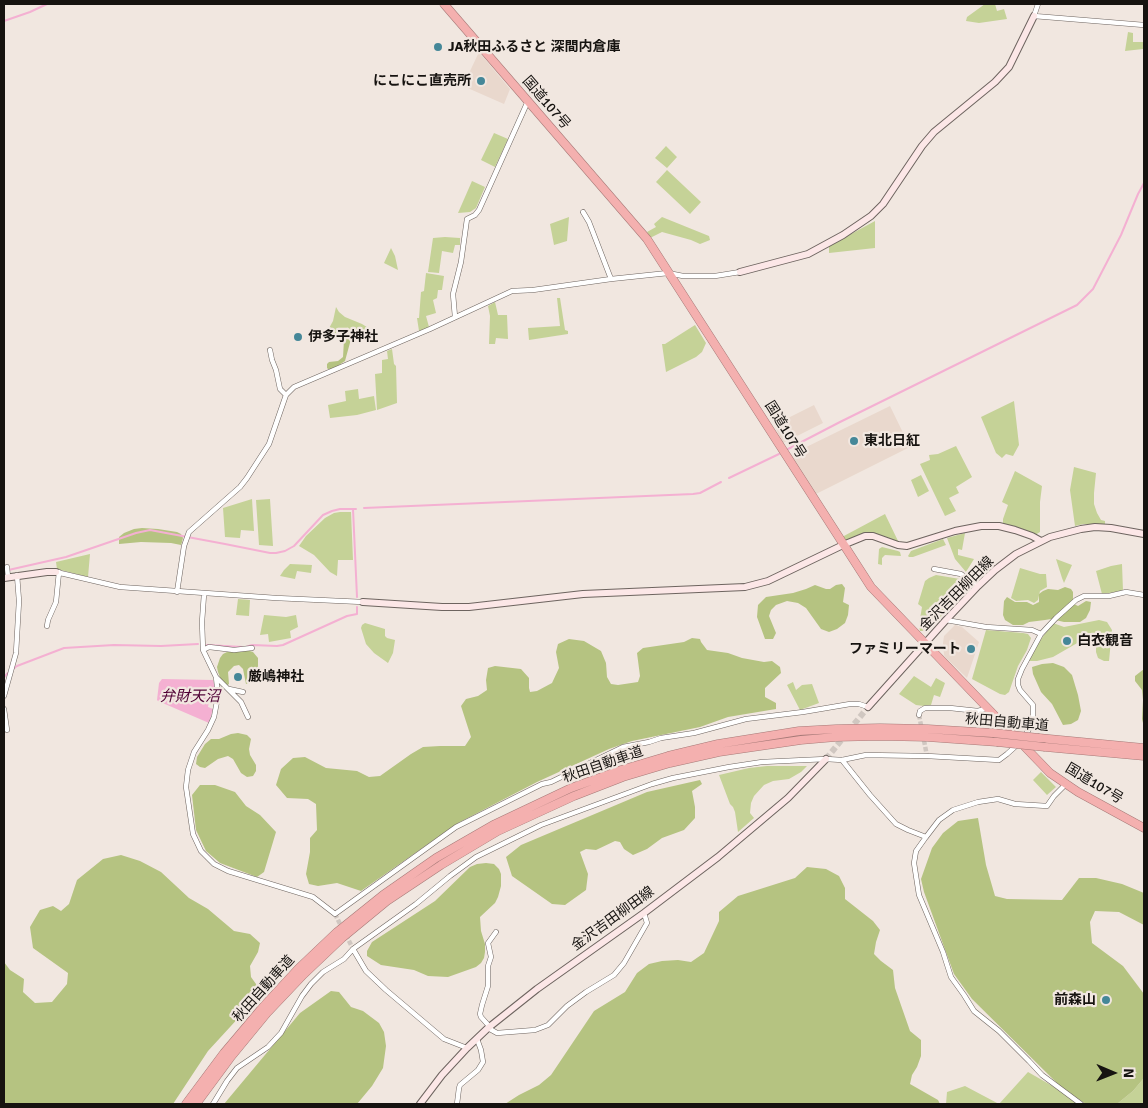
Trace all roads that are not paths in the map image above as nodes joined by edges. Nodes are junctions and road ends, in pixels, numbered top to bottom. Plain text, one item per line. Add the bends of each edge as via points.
1 (444, 4) edge
2 (1038, 4) edge
3 (1034, 16) junction
4 (1144, 25) edge
5 (528, 102) junction
6 (583, 212) dead end
7 (740, 272) joint
8 (668, 273) junction
9 (610, 280) junction
10 (455, 317) junction
11 (270, 350) dead end
12 (286, 395) junction
13 (1144, 534) edge
14 (1042, 542) junction
15 (843, 545) junction
16 (7, 567) dead end
17 (934, 569) dead end
18 (58, 572) junction
19 (17, 575) junction
20 (7, 576) edge
21 (978, 586) junction
22 (177, 592) junction
23 (204, 594) junction
24 (1144, 595) edge
25 (364, 602) joint
26 (946, 620) junction
27 (47, 626) dead end
28 (1041, 634) junction
29 (926, 643) junction
30 (252, 648) dead end
31 (204, 650) junction
32 (216, 677) junction
33 (228, 689) junction
34 (243, 692) dead end
35 (4, 696) edge
36 (868, 707) joint
37 (988, 708) junction
38 (4, 709) edge
39 (919, 715) dead end
40 (248, 716) dead end
41 (7, 730) dead end
42 (1020, 742) junction
43 (1144, 748) edge
44 (1144, 756) edge
45 (826, 759) junction
46 (842, 760) junction
47 (1066, 784) junction
48 (1144, 828) edge
49 (926, 837) junction
50 (644, 913) junction
51 (496, 932) dead end
52 (353, 949) junction
53 (489, 1028) junction
54 (476, 1039) junction
55 (466, 1048) junction
56 (186, 1104) edge
57 (196, 1104) edge
58 (213, 1104) edge
59 (420, 1104) edge
60 (457, 1104) edge
61 (1081, 1104) edge

1 - 5 highway, 国道107号
2 - 3 street
3 - 4 street
3 - 7 street via 1009,67 996,82 934,132 871,216 808,254
5 - 8 highway, 国道107号 via 647,239
5 - 10 street via 479,210 467,219 453,294
6 - 9 street
7 - 8 street via 715,276
8 - 9 street
8 - 15 highway, 国道107号
9 - 10 street via 512,291
10 - 12 street via 294,387
11 - 12 street via 280,389
12 - 22 street via 269,444 247,478 188,533
13 - 14 street, 金沢吉田柳田線 via 1095,527 1067,532
14 - 15 street via 1015,530 982,526 908,546 874,536 865,536
14 - 21 street, 金沢吉田柳田線 via 1016,554
15 - 25 street via 768,581 745,587 584,594 469,607
15 - 29 highway, 国道107号 via 871,587
16 - 20 street
17 - 21 street via 961,574
18 - 19 street
18 - 22 street via 120,587
18 - 27 street via 56,602
19 - 20 street
19 - 35 street via 16,653
21 - 26 street, 金沢吉田柳田線
22 - 23 street
23 - 25 street
23 - 31 street
24 - 28 street via 1126,592 1084,596
26 - 28 street via 1032,630
26 - 29 street, 金沢吉田柳田線
28 - 42 street via 1018,679 1020,690 1033,705 1033,719
29 - 36 street, 金沢吉田柳田線
29 - 37 highway, 国道107号
30 - 31 street via 209,647
31 - 32 street
32 - 33 street
32 - 36 street via 218,696 214,717 194,752 186,787 193,834 201,851 214,864 228,871 313,897 335,914 456,827 624,747 746,719 850,704
33 - 34 street
33 - 40 street via 241,702
37 - 39 street via 978,711 925,708
37 - 42 highway, 国道107号
38 - 41 street
42 - 46 street via 999,760 866,755
42 - 47 highway, 国道107号 via 1050,773
43 - 56 highway, 秋田自動車道, bridge via 994,733 836,729 718,744 621,770 571,788 495,824 436,858 337,932 262,1008
44 - 57 highway, 秋田自動車道, bridge via 927,737 836,737 719,752 624,777 498,831 387,901 304,974 261,1020
45 - 46 street
45 - 50 street, 金沢吉田柳田線 via 788,798
45 - 52 street via 762,762 673,778 541,825 476,857
46 - 49 street via 896,824
47 - 48 highway, 国道107号
47 - 49 street via 1047,806 1015,804 998,799 954,810 939,820
49 - 61 street via 916,851 914,862 919,895 951,977 974,1011 999,1031 1042,1075
50 - 53 street, 金沢吉田柳田線
50 - 53 street via 647,923 624,963 614,974 567,1006 548,1025 535,1030 497,1033
51 - 53 street via 488,943 491,957 488,986 481,1009 481,1017
52 - 55 street via 366,971 386,990 444,1039
52 - 58 street via 311,984 281,1033 268,1047 237,1068
53 - 54 street, 金沢吉田柳田線
54 - 55 street, 金沢吉田柳田線
54 - 60 street via 483,1062 460,1085
55 - 59 street, 金沢吉田柳田線

